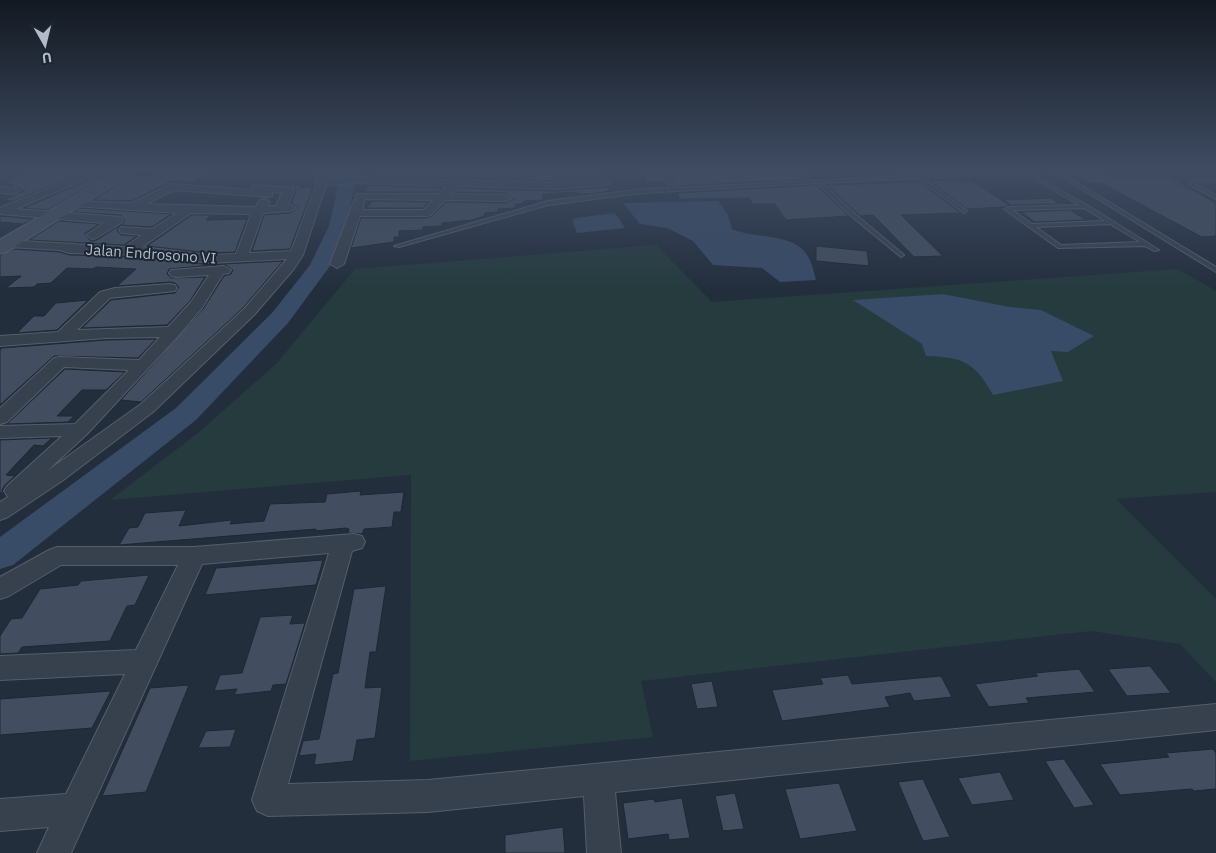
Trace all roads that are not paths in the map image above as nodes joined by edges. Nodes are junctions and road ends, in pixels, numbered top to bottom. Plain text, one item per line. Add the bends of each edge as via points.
1 (63, 210) edge
2 (189, 210) edge
3 (217, 210) edge
4 (274, 210) edge
5 (312, 210) edge
6 (358, 210) edge
7 (430, 210) edge
8 (524, 210) edge
9 (847, 210) edge
10 (1008, 210) edge
11 (1091, 210) edge
12 (1118, 210) edge
13 (0, 211) edge
14 (258, 211) junction
15 (357, 213) junction
16 (427, 214) joint
17 (54, 215) junction
18 (1112, 222) junction
19 (1031, 226) junction
20 (126, 230) dead end
21 (154, 233) junction
22 (92, 235) dead end
23 (1146, 244) junction
24 (4, 245) edge
25 (397, 246) dead end
26 (129, 250) junction
27 (1156, 250) dead end
28 (901, 255) dead end
29 (241, 258) junction
30 (292, 261) junction
31 (338, 264) dead end
32 (1216, 270) edge
33 (218, 271) junction
34 (176, 272) dead end
35 (170, 288) dead end
36 (173, 332) junction
37 (70, 336) junction
38 (0, 341) edge
39 (60, 362) junction
40 (143, 366) junction
41 (4, 411) edge
42 (80, 430) junction
43 (0, 432) edge
44 (8, 499) edge
45 (194, 556) junction
46 (0, 590) edge
47 (144, 661) junction
48 (0, 668) edge
49 (1216, 717) edge
50 (598, 779) junction
51 (75, 809) junction
52 (0, 815) edge
53 (54, 853) edge
54 (604, 853) edge

1 - 17 main road
2 - 21 street
3 - 14 street
4 - 14 street
5 - 30 street
6 - 15 street
7 - 16 street
8 - 25 lane
9 - 28 lane
10 - 19 lane
11 - 18 lane
12 - 32 lane
13 - 17 street
14 - 29 street
15 - 16 street
15 - 31 street
17 - 22 street via 117,220
17 - 24 main road
18 - 19 lane
18 - 23 lane
19 - 23 lane via 1060,247
20 - 21 street
21 - 26 street
23 - 27 lane
24 - 26 street, Jalan Endrosono VI
26 - 29 street, Jalan Endrosono VI via 210,260
29 - 30 street, Jalan Endrosono VI
30 - 33 street
30 - 44 street via 249,312 147,408
33 - 34 street
33 - 36 street via 197,305
35 - 37 street via 105,295 64,335
36 - 37 street
36 - 40 street
37 - 38 street
37 - 39 street via 78,342
39 - 40 street
39 - 41 street
40 - 42 street
42 - 43 street
42 - 44 street
45 - 46 street via 57,556
45 - 47 street
45 - 50 street via 349,543 268,800 428,796
47 - 48 street
47 - 51 street
49 - 50 street
50 - 54 street
51 - 52 street
51 - 53 street

